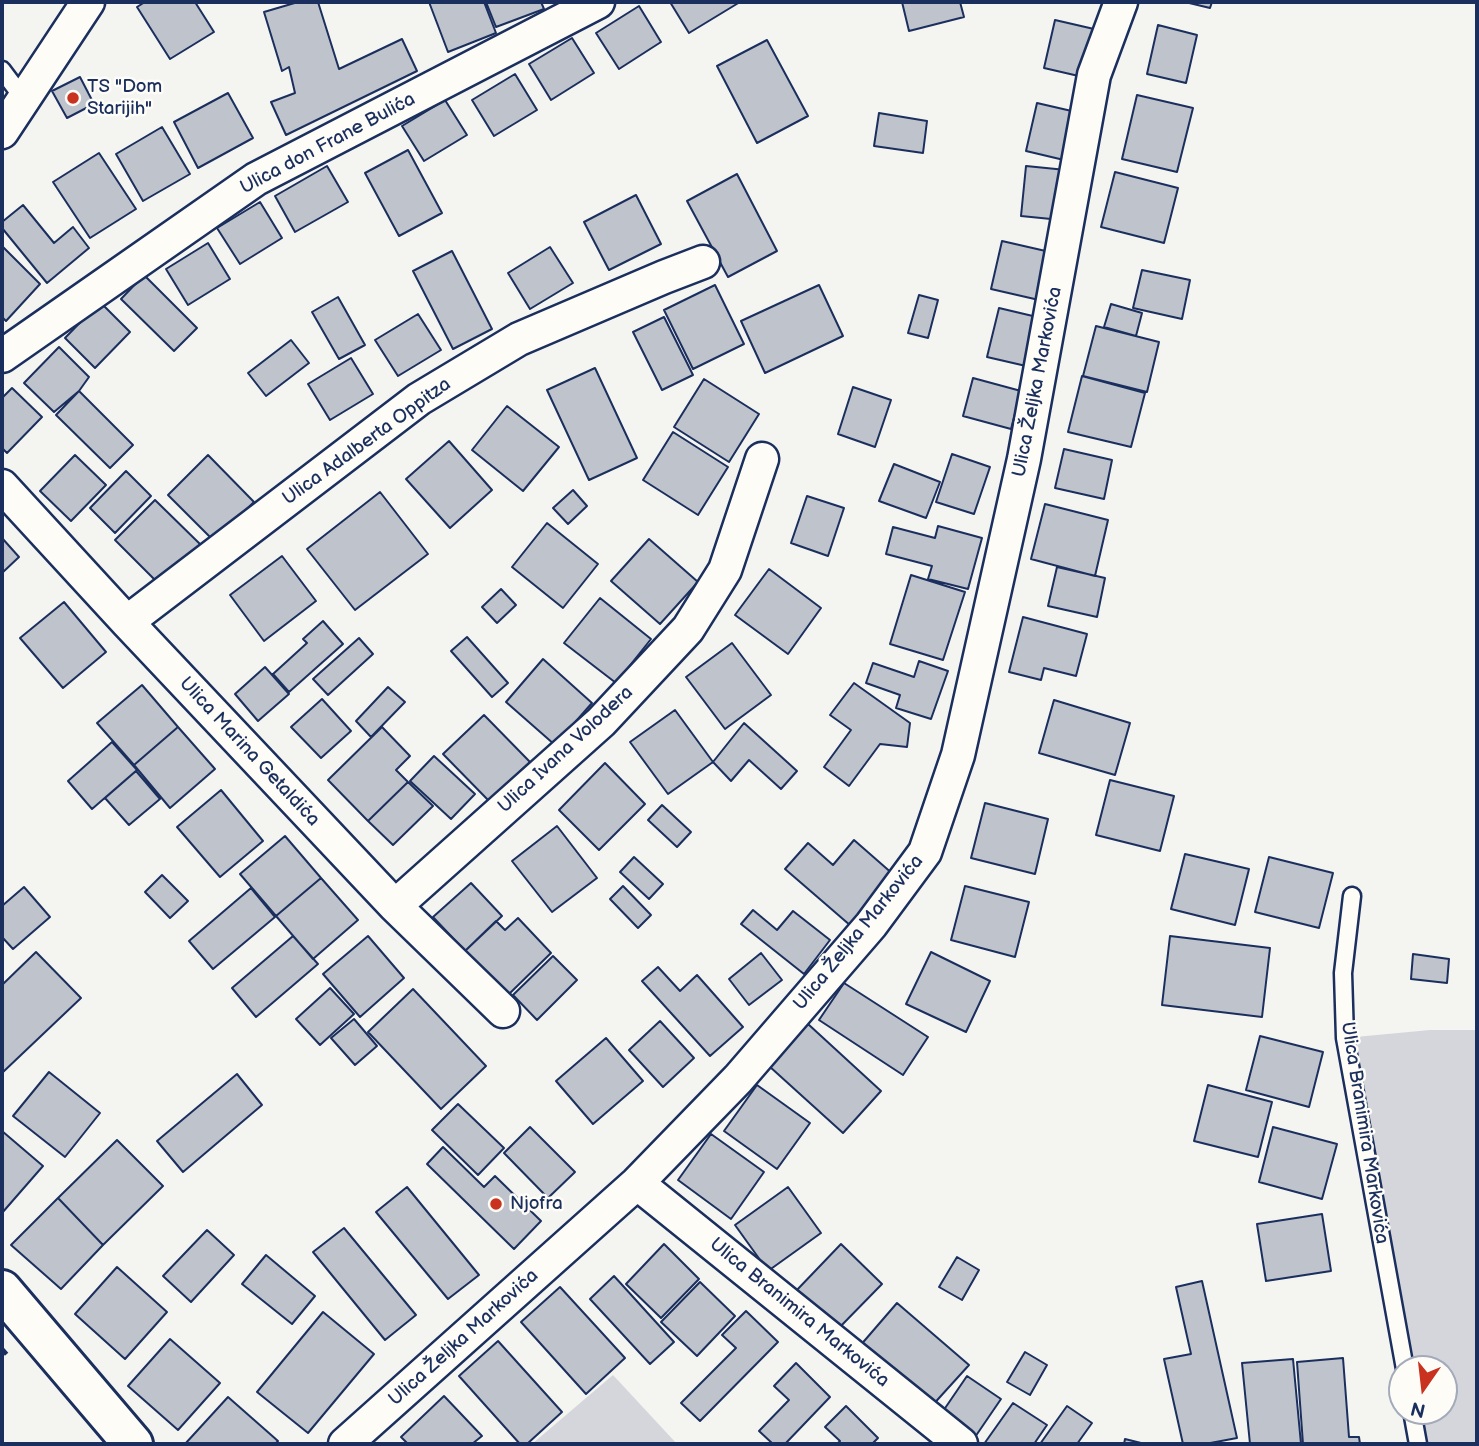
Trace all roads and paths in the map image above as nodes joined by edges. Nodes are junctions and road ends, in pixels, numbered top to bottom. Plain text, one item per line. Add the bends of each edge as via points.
1 (88, 2) edge
2 (598, 2) edge
3 (1121, 2) edge
4 (2, 70) edge
5 (23, 98) junction
6 (2, 132) edge
7 (703, 262) dead end
8 (2, 356) edge
9 (762, 459) dead end
10 (2, 486) edge
11 (127, 622) junction
12 (1352, 896) dead end
13 (395, 906) junction
14 (503, 1011) dead end
15 (637, 1183) junction
16 (2, 1290) edge
17 (1402, 1355) edge
18 (1415, 1425) edge
19 (133, 1444) edge
20 (345, 1444) edge
21 (961, 1444) edge
22 (1418, 1444) edge

1 - 5 street
2 - 8 street, Ulica don Frane Bulića via 256,179
3 - 15 street, Ulica Željka Markovića via 1094,75 1024,459 958,755 925,852 871,925 738,1079
4 - 5 lane
5 - 6 street
7 - 11 street, Ulica Adalberta Oppitza via 520,339 419,399
9 - 13 street, Ulica Ivana Volodera via 726,570 688,629 601,722
10 - 11 street, Ulica Marina Getaldića
11 - 13 street, Ulica Marina Getaldića
12 - 17 lane, Ulica Branimira Markovića via 1343,973 1345,1038
13 - 14 street, Ulica Marina Getaldića
15 - 20 street, Ulica Željka Markovića
15 - 21 street, Ulica Branimira Markovića
16 - 19 main road
18 - 22 lane

